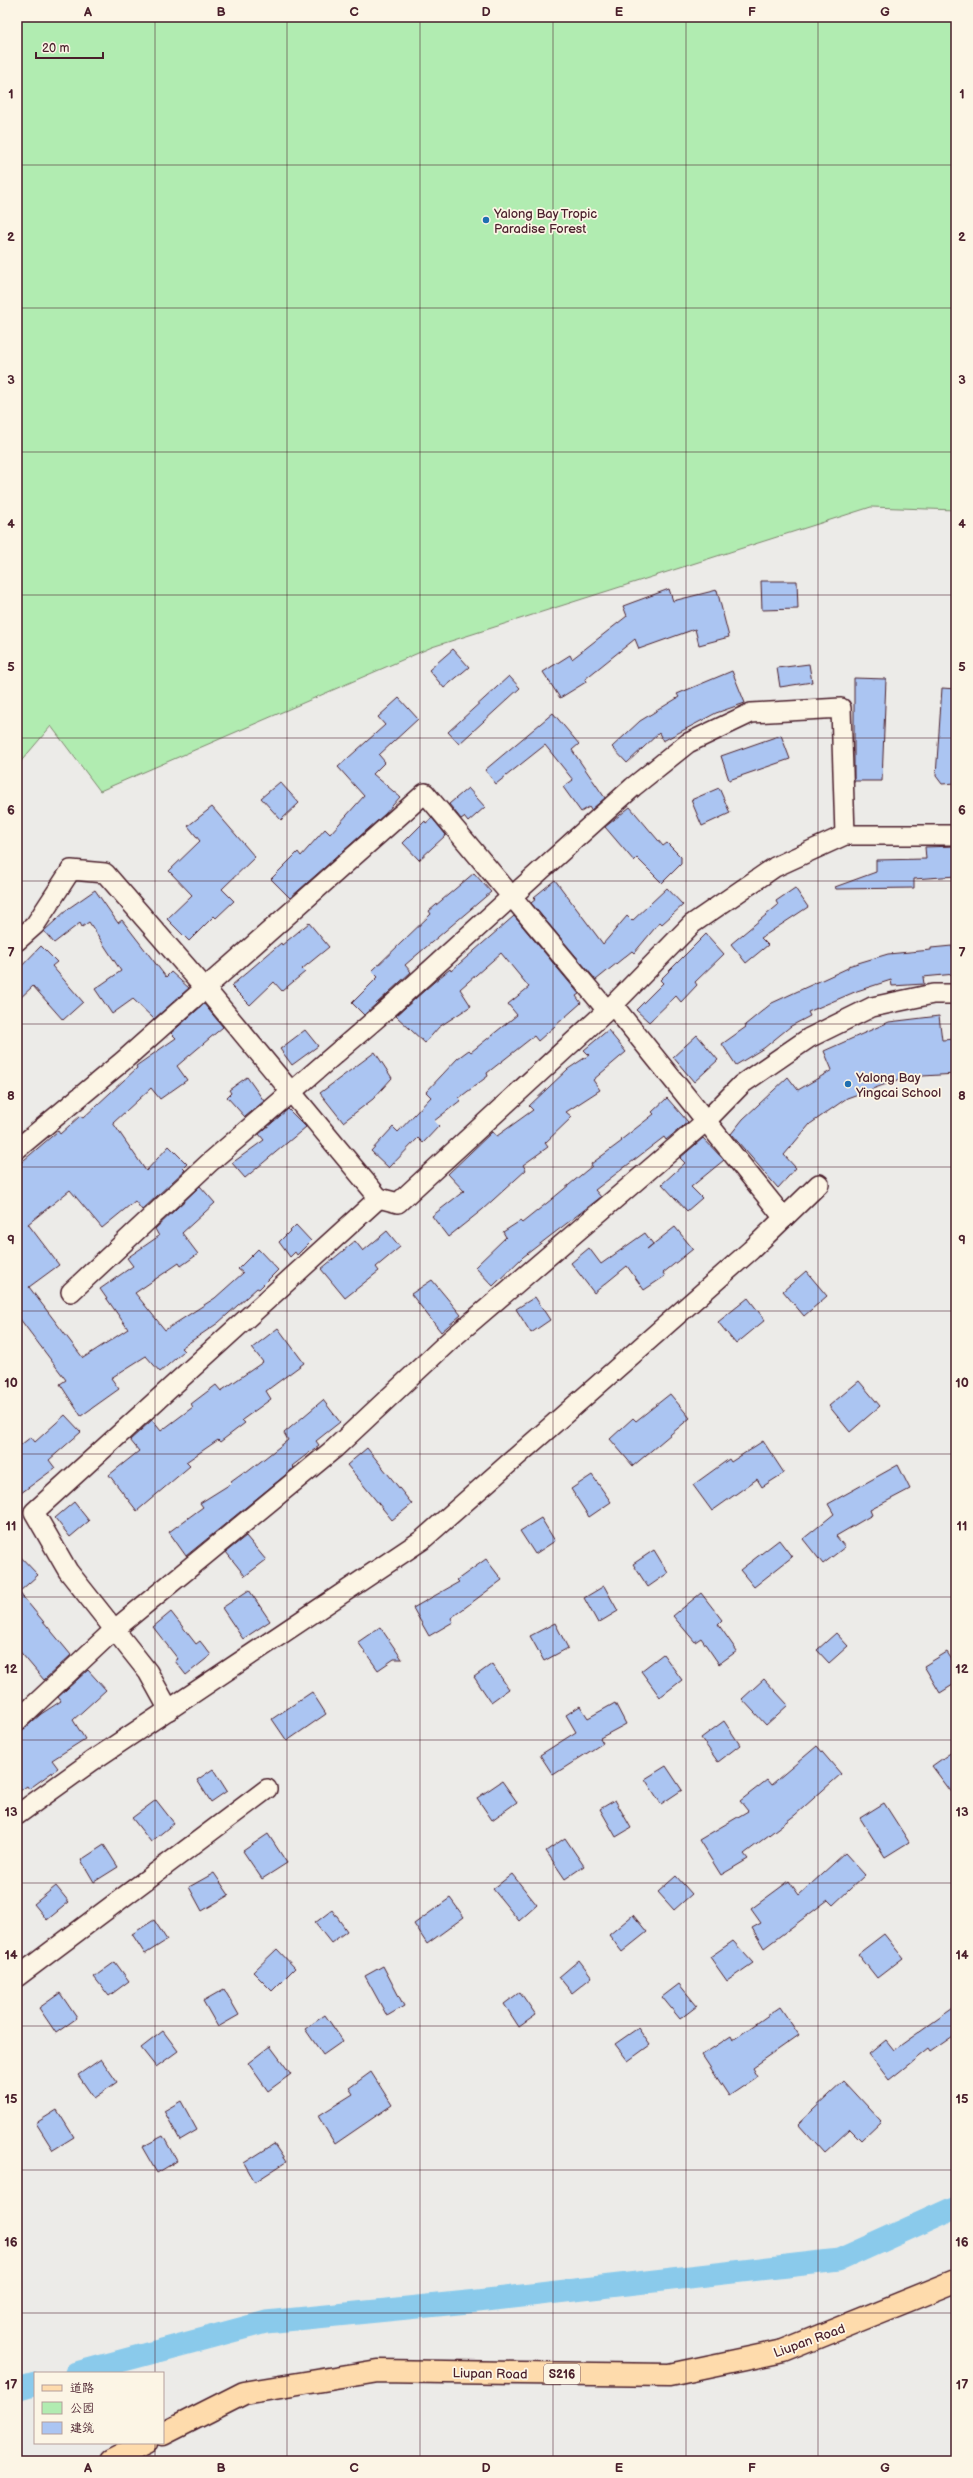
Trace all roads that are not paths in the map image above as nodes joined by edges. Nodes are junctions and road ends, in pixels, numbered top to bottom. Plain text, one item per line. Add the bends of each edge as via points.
1 (956, 834) edge
2 (845, 835) junction
3 (511, 896) junction
4 (17, 941) edge
5 (205, 988) junction
6 (956, 994) edge
7 (609, 1007) junction
8 (292, 1092) junction
9 (706, 1121) junction
10 (17, 1149) edge
11 (819, 1184) dead end
12 (379, 1198) junction
13 (784, 1218) junction
14 (71, 1292) dead end
15 (114, 1630) junction
16 (169, 1710) junction
17 (17, 1721) edge
18 (268, 1789) dead end
19 (17, 1815) edge
20 (17, 1977) edge
21 (956, 2280) edge
22 (164, 2433) edge
23 (144, 2444) edge
24 (111, 2461) edge

1 - 2 street
2 - 3 street via 841,708 751,713 688,743 634,787
2 - 7 street via 775,867 692,924
3 - 5 street via 425,793
3 - 7 street
3 - 8 street
4 - 5 street via 35,925 71,870 104,873
5 - 8 street
5 - 10 street via 123,1061
6 - 9 street via 934,994 872,1007 816,1035 742,1084
7 - 9 street
7 - 12 street via 398,1203
8 - 12 street
8 - 14 street via 209,1163
9 - 13 street
9 - 15 street via 448,1342 335,1448
11 - 13 street
12 - 15 street via 34,1512 68,1571
13 - 16 street via 422,1540
15 - 16 street via 148,1672
15 - 17 street
16 - 19 street
18 - 20 street
21 - 22 main road, Liupan Road / S216 via 783,2351 669,2375 378,2371 244,2393
23 - 24 main road

